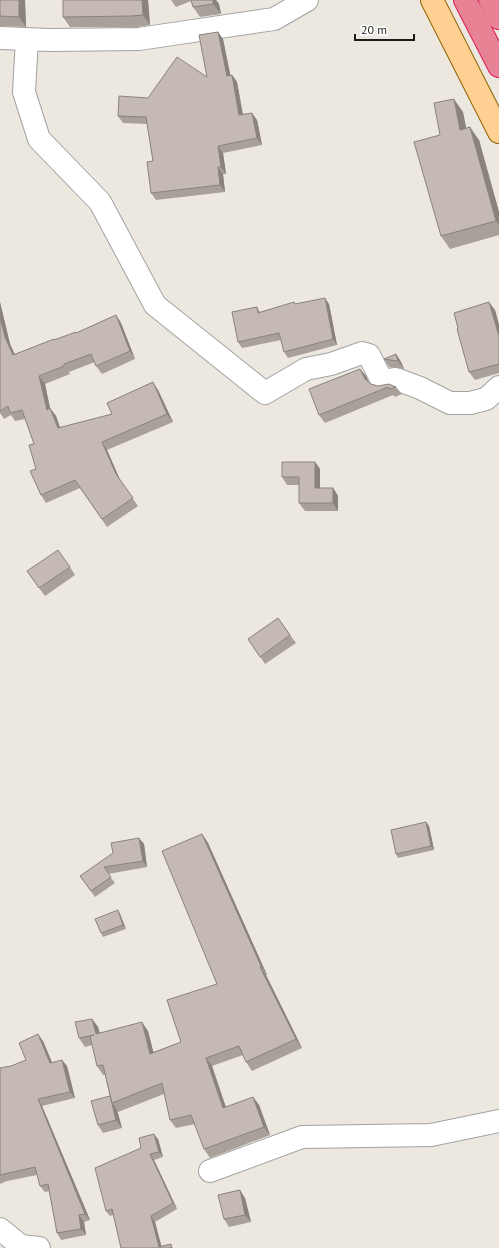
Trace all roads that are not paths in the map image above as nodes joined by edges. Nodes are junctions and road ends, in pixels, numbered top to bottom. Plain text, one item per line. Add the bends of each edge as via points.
1 (307, 0) edge
2 (432, 0) edge
3 (465, 0) edge
4 (490, 0) edge
5 (499, 18) edge
6 (0, 38) edge
7 (27, 39) junction
8 (499, 66) edge
9 (499, 132) edge
10 (499, 387) edge
11 (499, 1121) edge
12 (210, 1171) dead end
13 (0, 1229) edge
14 (39, 1248) edge

1 - 7 street via 274,19 139,39
2 - 9 main road
3 - 8 highway
4 - 5 highway
6 - 7 street
7 - 10 street via 24,92 39,139 100,202 155,306 265,393 306,369 362,353 369,355 382,381 396,379 450,402 470,403 486,398
11 - 12 street via 431,1135 302,1136
13 - 14 street via 21,1246

